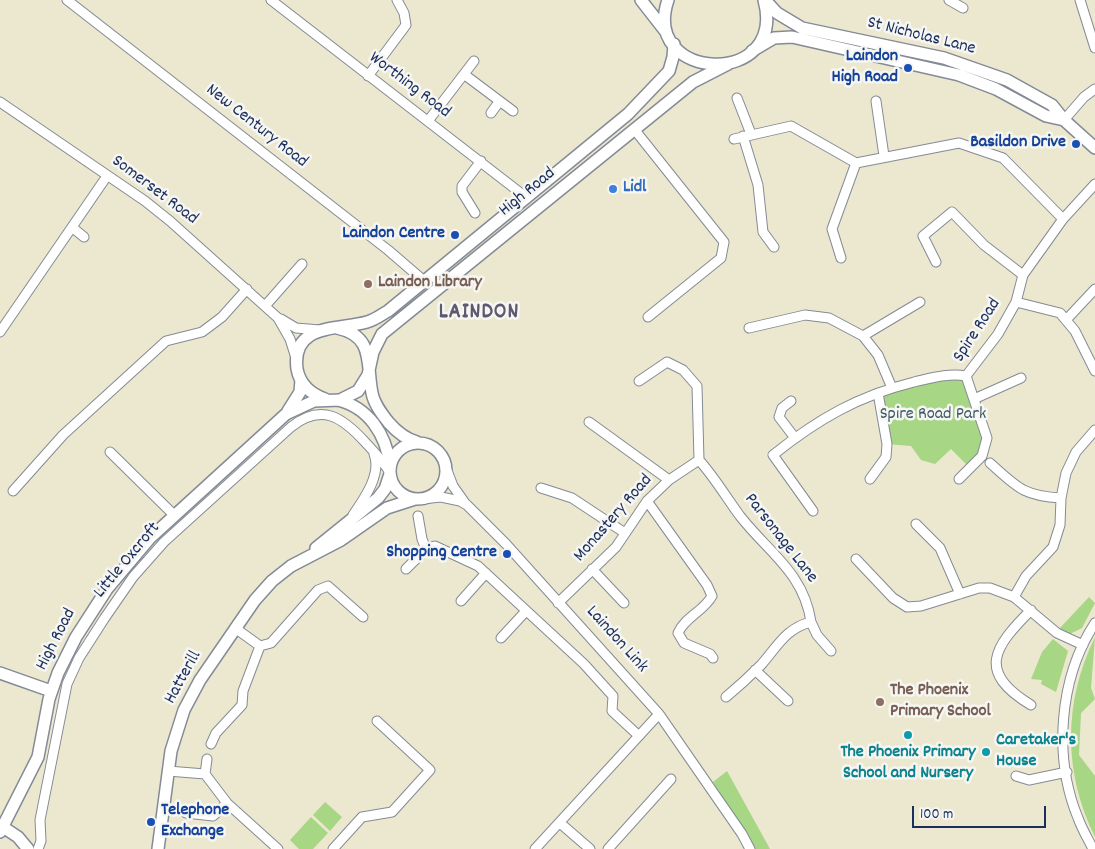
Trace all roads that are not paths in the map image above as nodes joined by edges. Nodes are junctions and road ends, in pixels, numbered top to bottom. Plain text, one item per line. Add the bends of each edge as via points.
1 (67, 0) edge
2 (271, 0) edge
3 (397, 0) edge
4 (641, 0) edge
5 (668, 0) edge
6 (765, 0) edge
7 (949, 0) edge
8 (1080, 0) edge
9 (963, 8) dead end
10 (672, 42) junction
11 (1095, 48) edge
12 (752, 51) junction
13 (474, 61) dead end
14 (728, 64) junction
15 (465, 75) junction
16 (368, 76) junction
17 (1095, 88) edge
18 (737, 98) dead end
19 (876, 101) dead end
20 (0, 102) edge
21 (499, 102) junction
22 (513, 111) dead end
23 (491, 113) dead end
24 (1064, 120) junction
25 (428, 121) junction
26 (634, 129) junction
27 (743, 137) junction
28 (1095, 148) edge
29 (884, 156) junction
30 (481, 161) junction
31 (856, 163) junction
32 (107, 176) junction
33 (1095, 184) edge
34 (527, 198) junction
35 (469, 204) junction
36 (462, 212) dead end
37 (475, 213) dead end
38 (1063, 219) junction
39 (73, 228) junction
40 (84, 237) dead end
41 (774, 247) dead end
42 (841, 258) dead end
43 (936, 262) dead end
44 (302, 264) dead end
45 (1023, 275) junction
46 (424, 281) junction
47 (247, 289) junction
48 (1095, 289) edge
49 (920, 302) dead end
50 (1016, 302) junction
51 (265, 306) junction
52 (648, 317) dead end
53 (278, 318) junction
54 (1066, 320) junction
55 (336, 328) junction
56 (750, 328) dead end
57 (320, 330) junction
58 (0, 332) edge
59 (863, 336) junction
60 (297, 364) junction
61 (369, 367) junction
62 (1095, 371) edge
63 (966, 376) junction
64 (1021, 378) dead end
65 (301, 380) junction
66 (638, 381) dead end
67 (892, 388) junction
68 (878, 393) junction
69 (974, 399) junction
70 (330, 400) junction
71 (791, 401) dead end
72 (286, 414) junction
73 (589, 422) dead end
74 (1095, 430) edge
75 (795, 438) junction
76 (422, 443) junction
77 (370, 448) junction
78 (110, 452) dead end
79 (699, 460) junction
80 (990, 463) dead end
81 (446, 468) junction
82 (390, 470) junction
83 (870, 479) dead end
84 (959, 479) dead end
85 (670, 480) junction
86 (541, 488) dead end
87 (13, 491) dead end
88 (1061, 498) junction
89 (418, 499) junction
90 (647, 500) junction
91 (467, 505) junction
92 (814, 511) dead end
93 (174, 515) junction
94 (418, 516) dead end
95 (916, 524) dead end
96 (345, 525) junction
97 (625, 533) junction
98 (426, 549) junction
99 (305, 557) junction
100 (856, 559) dead end
101 (406, 569) dead end
102 (592, 569) junction
103 (486, 573) junction
104 (960, 594) junction
105 (1014, 597) junction
106 (461, 601) dead end
107 (558, 602) junction
108 (624, 603) dead end
109 (1031, 610) junction
110 (526, 611) junction
111 (363, 618) dead end
112 (811, 622) junction
113 (1095, 623) edge
114 (235, 628) junction
115 (501, 638) dead end
116 (1083, 645) junction
117 (260, 646) junction
118 (831, 650) dead end
119 (713, 658) dead end
120 (755, 670) junction
121 (0, 673) edge
122 (51, 691) junction
123 (726, 697) dead end
124 (788, 701) dead end
125 (1031, 705) dead end
126 (659, 714) junction
127 (377, 721) dead end
128 (639, 736) junction
129 (211, 744) dead end
130 (207, 760) dead end
131 (168, 771) junction
132 (1066, 772) junction
133 (205, 774) junction
134 (1016, 776) dead end
135 (671, 779) dead end
136 (227, 803) junction
137 (186, 813) dead end
138 (560, 823) junction
139 (2, 830) edge
140 (28, 849) edge
141 (38, 849) edge
142 (158, 849) edge
143 (278, 849) edge
144 (333, 849) edge
145 (535, 849) edge
146 (590, 849) edge
147 (608, 849) edge
148 (750, 849) edge
149 (1093, 849) edge

1 - 46 street, New Century Road
2 - 16 street, Worthing Road
3 - 16 street via 406,26
4 - 10 street
5 - 10 street via 665,20
6 - 12 street via 766,30
6 - 24 street, St Nicholas Lane via 782,17 802,28 944,58 1007,80 1052,105
7 - 9 street
8 - 11 street
10 - 14 street via 697,63
10 - 34 street, High Road via 671,66 662,80 614,126
12 - 14 street, St Nicholas Lane
12 - 24 street, St Nicholas Lane via 774,38 792,38 923,65 996,89 1046,116
13 - 15 street
14 - 26 street, High Road via 693,82
15 - 21 street
15 - 25 street
16 - 25 street, Worthing Road
17 - 24 street
18 - 27 street
19 - 29 street
20 - 32 street, Somerset Road
21 - 22 street
21 - 23 street
24 - 28 street, St Nicholas Lane
25 - 30 street, Worthing Road
26 - 52 street via 724,242 721,258
26 - 61 street, High Road via 382,334
27 - 31 street via 790,126
27 - 41 street via 758,185 763,232
29 - 31 street
29 - 38 street via 959,142 1003,158
30 - 34 street, Worthing Road
30 - 35 street via 462,186
31 - 42 street via 832,229
32 - 39 street
32 - 47 street, Somerset Road via 170,221
33 - 38 street, Spire Road
34 - 46 street, High Road
35 - 36 street
35 - 37 street
38 - 45 street, Spire Road
39 - 40 street
39 - 58 street
43 - 45 street via 923,236 952,212 984,245
44 - 51 street
45 - 50 street, Spire Road
46 - 55 street, High Road via 375,319
47 - 51 street, Somerset Road
47 - 87 street via 222,317 202,332 166,341 63,435
48 - 54 street
49 - 59 street
50 - 54 street via 1060,314
50 - 63 street, Spire Road via 998,334
51 - 53 street, Somerset Road
53 - 57 street, Somerset Road via 296,328
53 - 60 street, Somerset Road via 290,339
54 - 62 street
55 - 57 street, High Road
55 - 61 street via 354,334 362,342 369,357
56 - 59 street via 805,315 829,318
57 - 60 street via 303,343
59 - 67 street via 878,355
60 - 65 street
61 - 70 street, High Road via 358,391 345,398
61 - 76 street via 374,399 383,415 403,436
63 - 67 street via 952,374
63 - 69 street, Spire Road
64 - 69 street
65 - 70 street via 310,391
65 - 72 street, High Road via 300,392
66 - 79 street via 667,362 683,370 697,386
67 - 68 street
68 - 75 street via 842,407
68 - 83 street via 887,444 886,458
69 - 84 street, Spire Road via 987,438 985,451 977,464
70 - 72 street, High Road via 306,404
70 - 82 street via 358,408 370,419 386,444
71 - 75 street via 782,408 779,417
72 - 93 street, High Road
73 - 85 street
74 - 88 street via 1070,462
75 - 92 street via 773,455
76 - 81 street via 436,449
76 - 82 street via 404,446 397,452
77 - 82 street, Little Oxcroft
77 - 96 street via 376,471
77 - 141 street, Little Oxcroft via 342,420 318,414 303,419 212,497 149,558 104,619 67,684 40,820
78 - 93 street
79 - 85 street, Monastery Road
79 - 112 street, Parsonage Lane via 741,517 802,588
80 - 88 street via 1015,486 1037,496
81 - 89 street via 442,487 431,496
81 - 91 street via 453,486
82 - 89 street via 394,487 400,493
82 - 96 street, Hatterill via 385,489 378,498
85 - 90 street, Monastery Road
86 - 97 street via 572,498
88 - 105 street via 1060,525 1053,547 1026,576
89 - 91 street, Laindon Link via 451,498
89 - 99 street, Hatterill via 387,508 342,540
90 - 97 street, Monastery Road
90 - 119 street via 712,596 681,625 678,633 684,643
91 - 107 street, Laindon Link
93 - 122 street, High Road via 150,538 99,600 76,636
94 - 98 street
95 - 104 street via 940,548
96 - 99 street, Hatterill
97 - 102 street, Monastery Road via 616,547
98 - 101 street
98 - 103 street via 441,547
99 - 114 street, Hatterill via 272,581
100 - 104 street via 886,591 907,607
102 - 107 street, Monastery Road
102 - 108 street
103 - 106 street
103 - 110 street
104 - 105 street via 990,588
105 - 109 street
107 - 126 street, Laindon Link
109 - 116 street via 1058,633
109 - 125 street via 1004,639 996,660 1003,682
110 - 115 street
110 - 128 street via 584,664 612,696 612,711
111 - 117 street via 328,586 318,590 271,643
112 - 118 street, Parsonage Lane via 817,635
112 - 120 street via 797,625 784,636
113 - 116 street
114 - 117 street
114 - 131 street, Hatterill via 191,695 174,738
116 - 132 street via 1074,665 1064,712
117 - 129 street via 243,691 242,705 216,733
120 - 123 street
120 - 124 street
121 - 122 street
122 - 139 street, High Road via 38,757
126 - 128 street
126 - 148 street, Laindon Link
127 - 144 street via 430,770 392,812 362,817
128 - 138 street
130 - 133 street
131 - 133 street
131 - 142 street, Hatterill
132 - 134 street via 1029,780
132 - 149 street via 1078,818
133 - 136 street
135 - 147 street
136 - 137 street via 213,816
136 - 143 street
138 - 145 street
138 - 146 street
139 - 140 street via 18,837

